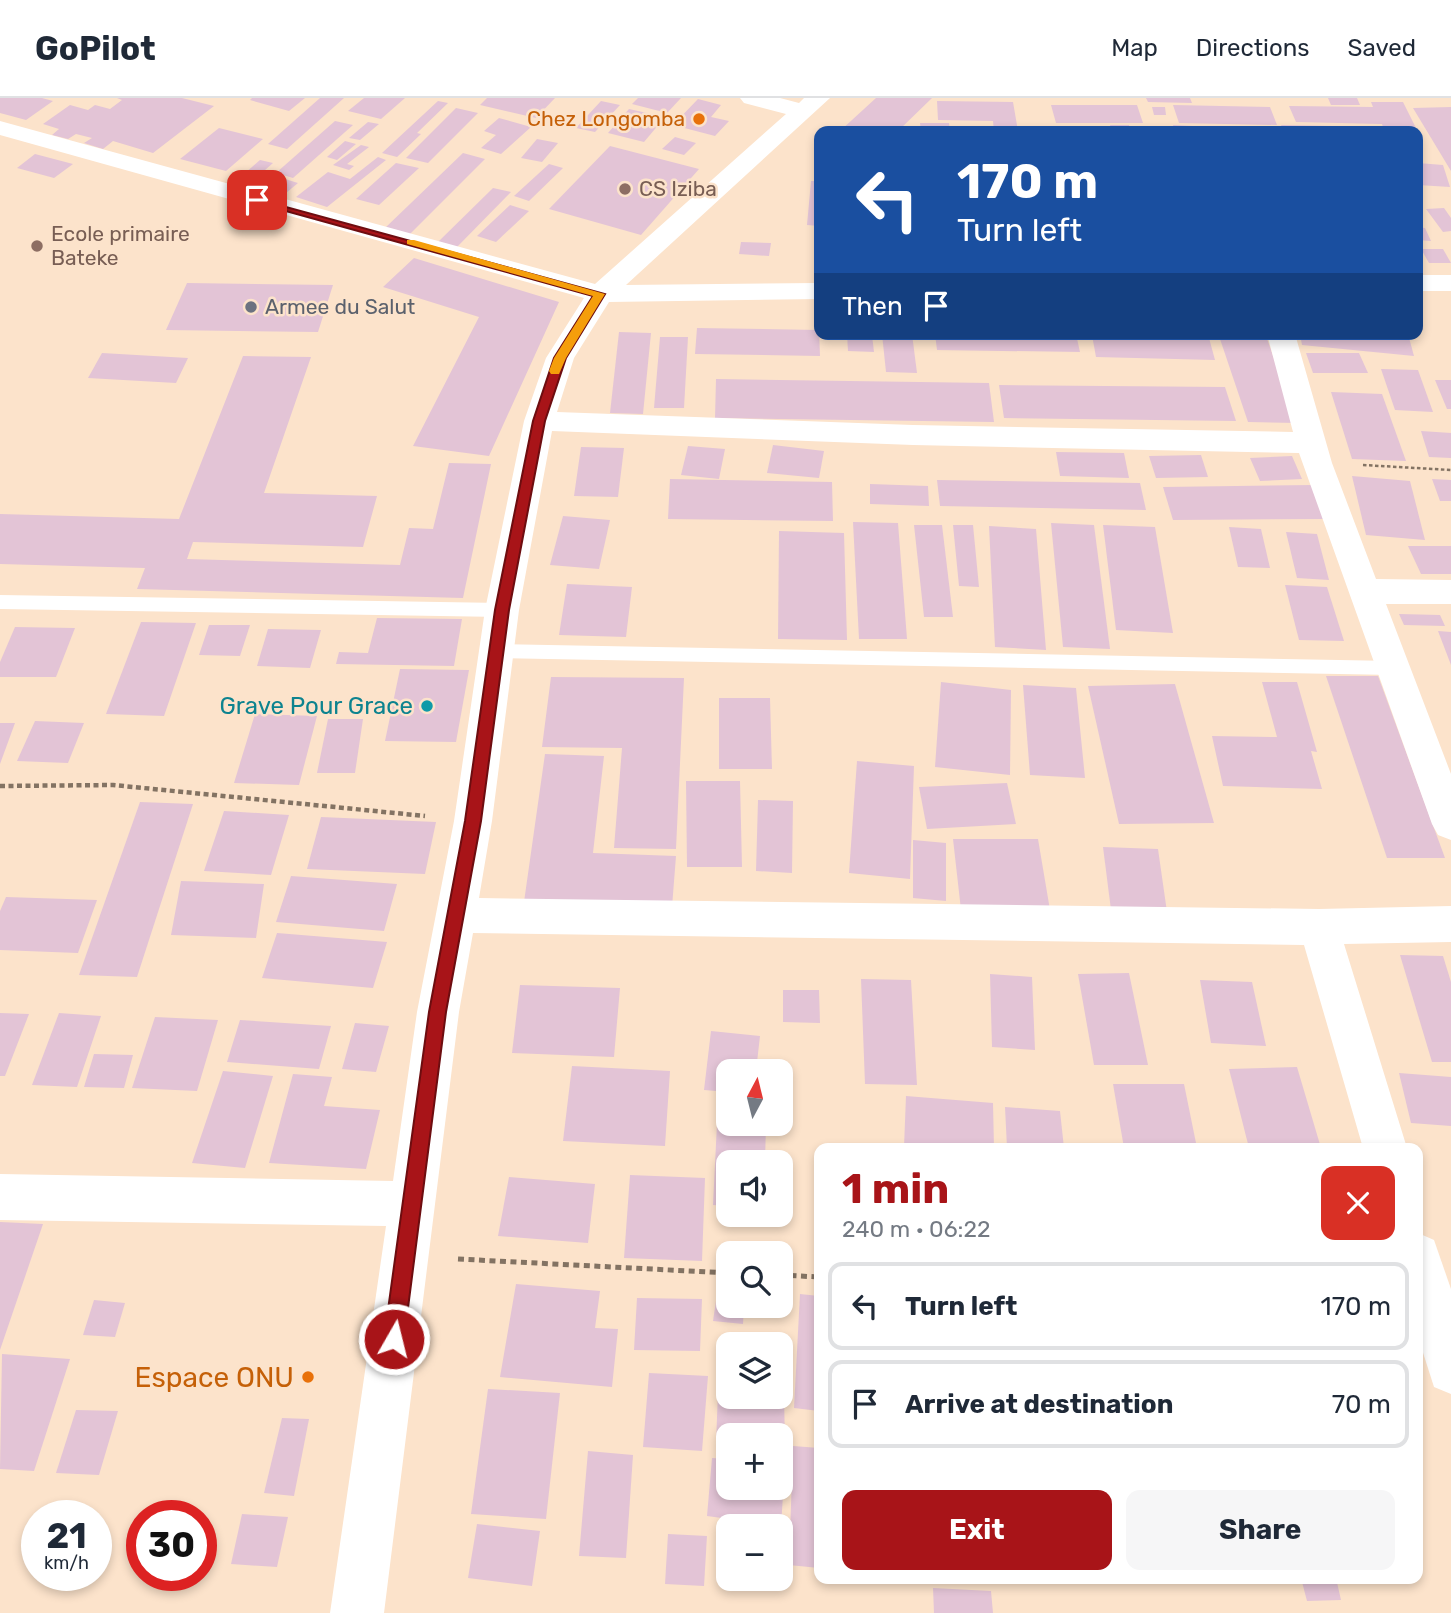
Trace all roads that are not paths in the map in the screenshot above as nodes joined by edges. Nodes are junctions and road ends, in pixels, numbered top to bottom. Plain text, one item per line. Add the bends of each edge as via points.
1 (752, 98) edge
2 (811, 104) edge
3 (0, 128) edge
4 (1423, 283) edge
5 (1451, 283) edge
6 (814, 291) edge
7 (600, 294) junction
8 (1282, 340) edge
9 (539, 421) junction
10 (1314, 453) junction
11 (1366, 591) junction
12 (1451, 592) edge
13 (0, 602) edge
14 (499, 630) junction
15 (1394, 668) junction
16 (1451, 824) edge
17 (455, 915) junction
18 (1451, 924) edge
19 (1319, 927) junction
20 (1384, 1143) edge
21 (0, 1197) edge
22 (413, 1204) junction
23 (1423, 1273) edge
24 (1451, 1370) edge
25 (357, 1613) edge

1 - 2 street
2 - 7 street
3 - 7 street
4 - 5 street
6 - 7 street
7 - 9 street via 560,358
8 - 10 street
9 - 10 street
9 - 14 street
10 - 11 street
11 - 12 street
11 - 15 street
13 - 14 lane
14 - 15 lane
14 - 17 street
15 - 16 street
17 - 19 street
17 - 22 street
18 - 19 street
19 - 20 street
21 - 22 street
22 - 25 street
23 - 24 street

